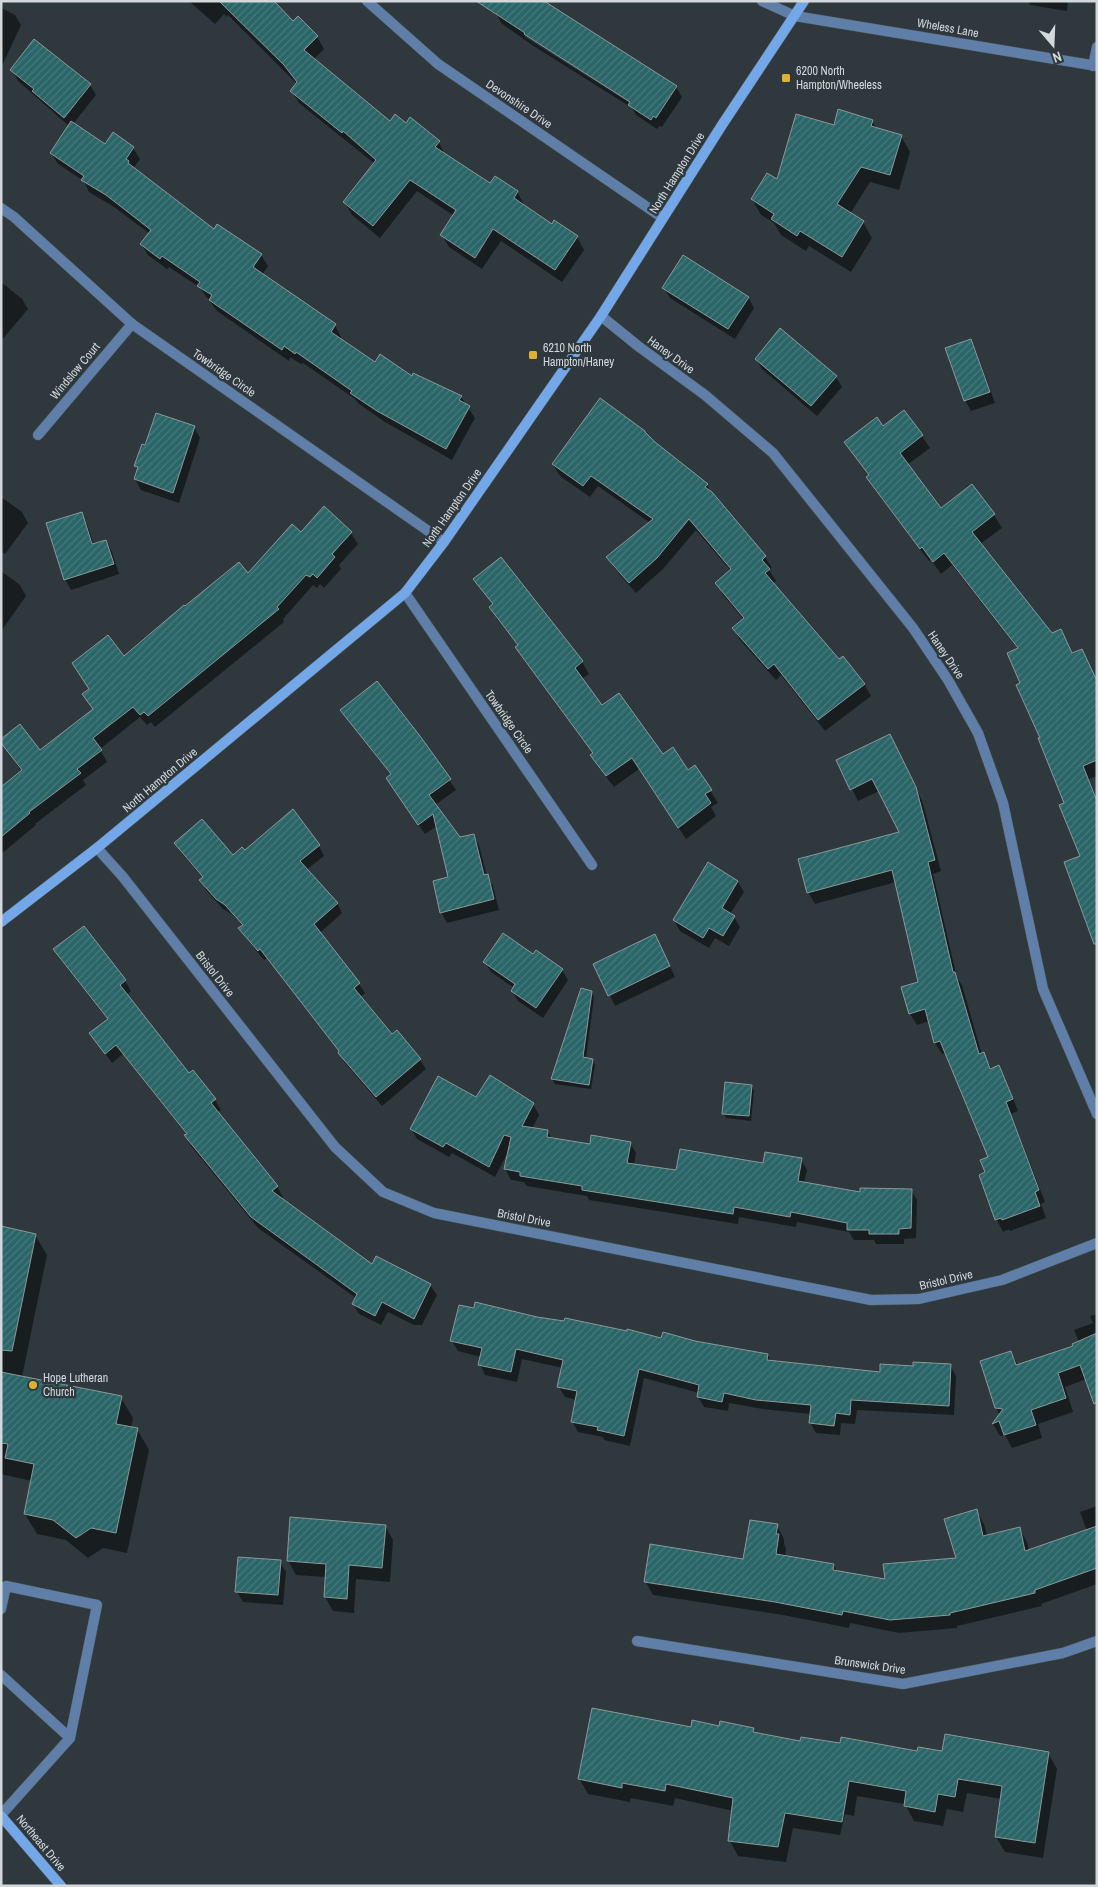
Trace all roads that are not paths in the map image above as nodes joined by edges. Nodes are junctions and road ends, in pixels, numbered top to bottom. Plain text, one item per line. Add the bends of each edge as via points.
1 (367, 1) edge
2 (762, 1) edge
3 (804, 1) edge
4 (795, 16) junction
5 (1097, 47) edge
6 (1095, 66) edge
7 (1, 208) edge
8 (663, 218) junction
9 (602, 316) junction
10 (132, 324) junction
11 (38, 435) dead end
12 (444, 542) junction
13 (405, 593) junction
14 (97, 848) junction
15 (592, 865) dead end
16 (1, 922) edge
17 (1097, 1114) edge
18 (1097, 1243) edge
19 (1, 1609) edge
20 (637, 1641) dead end
21 (1097, 1641) edge
22 (1, 1675) edge
23 (70, 1738) junction
24 (1, 1815) edge
25 (61, 1886) edge

1 - 8 street, Devonshire Drive via 438,64
2 - 4 street, Wheless Lane
3 - 4 street, North Hampton Drive
4 - 6 street, Wheless Lane
4 - 8 street, North Hampton Drive
5 - 6 street
7 - 10 street, Towbridge Circle
8 - 9 street, North Hampton Drive
9 - 12 street, North Hampton Drive
9 - 17 street, Haney Drive via 705,395 773,454 913,628 948,680 978,733 1003,803 1043,989
10 - 11 street, Windslow Court
10 - 12 street, Towbridge Circle
12 - 13 street, North Hampton Drive
13 - 14 street, North Hampton Drive
13 - 15 street, Towbridge Circle
14 - 16 street, North Hampton Drive
14 - 18 street, Bristol Drive via 124,877 335,1147 383,1192 434,1213 871,1300 919,1299 1002,1280
19 - 23 street via 6,1586 97,1605
20 - 21 street, Brunswick Drive via 903,1684 1063,1653
22 - 23 street
23 - 24 street
24 - 25 street, Northeast Drive

